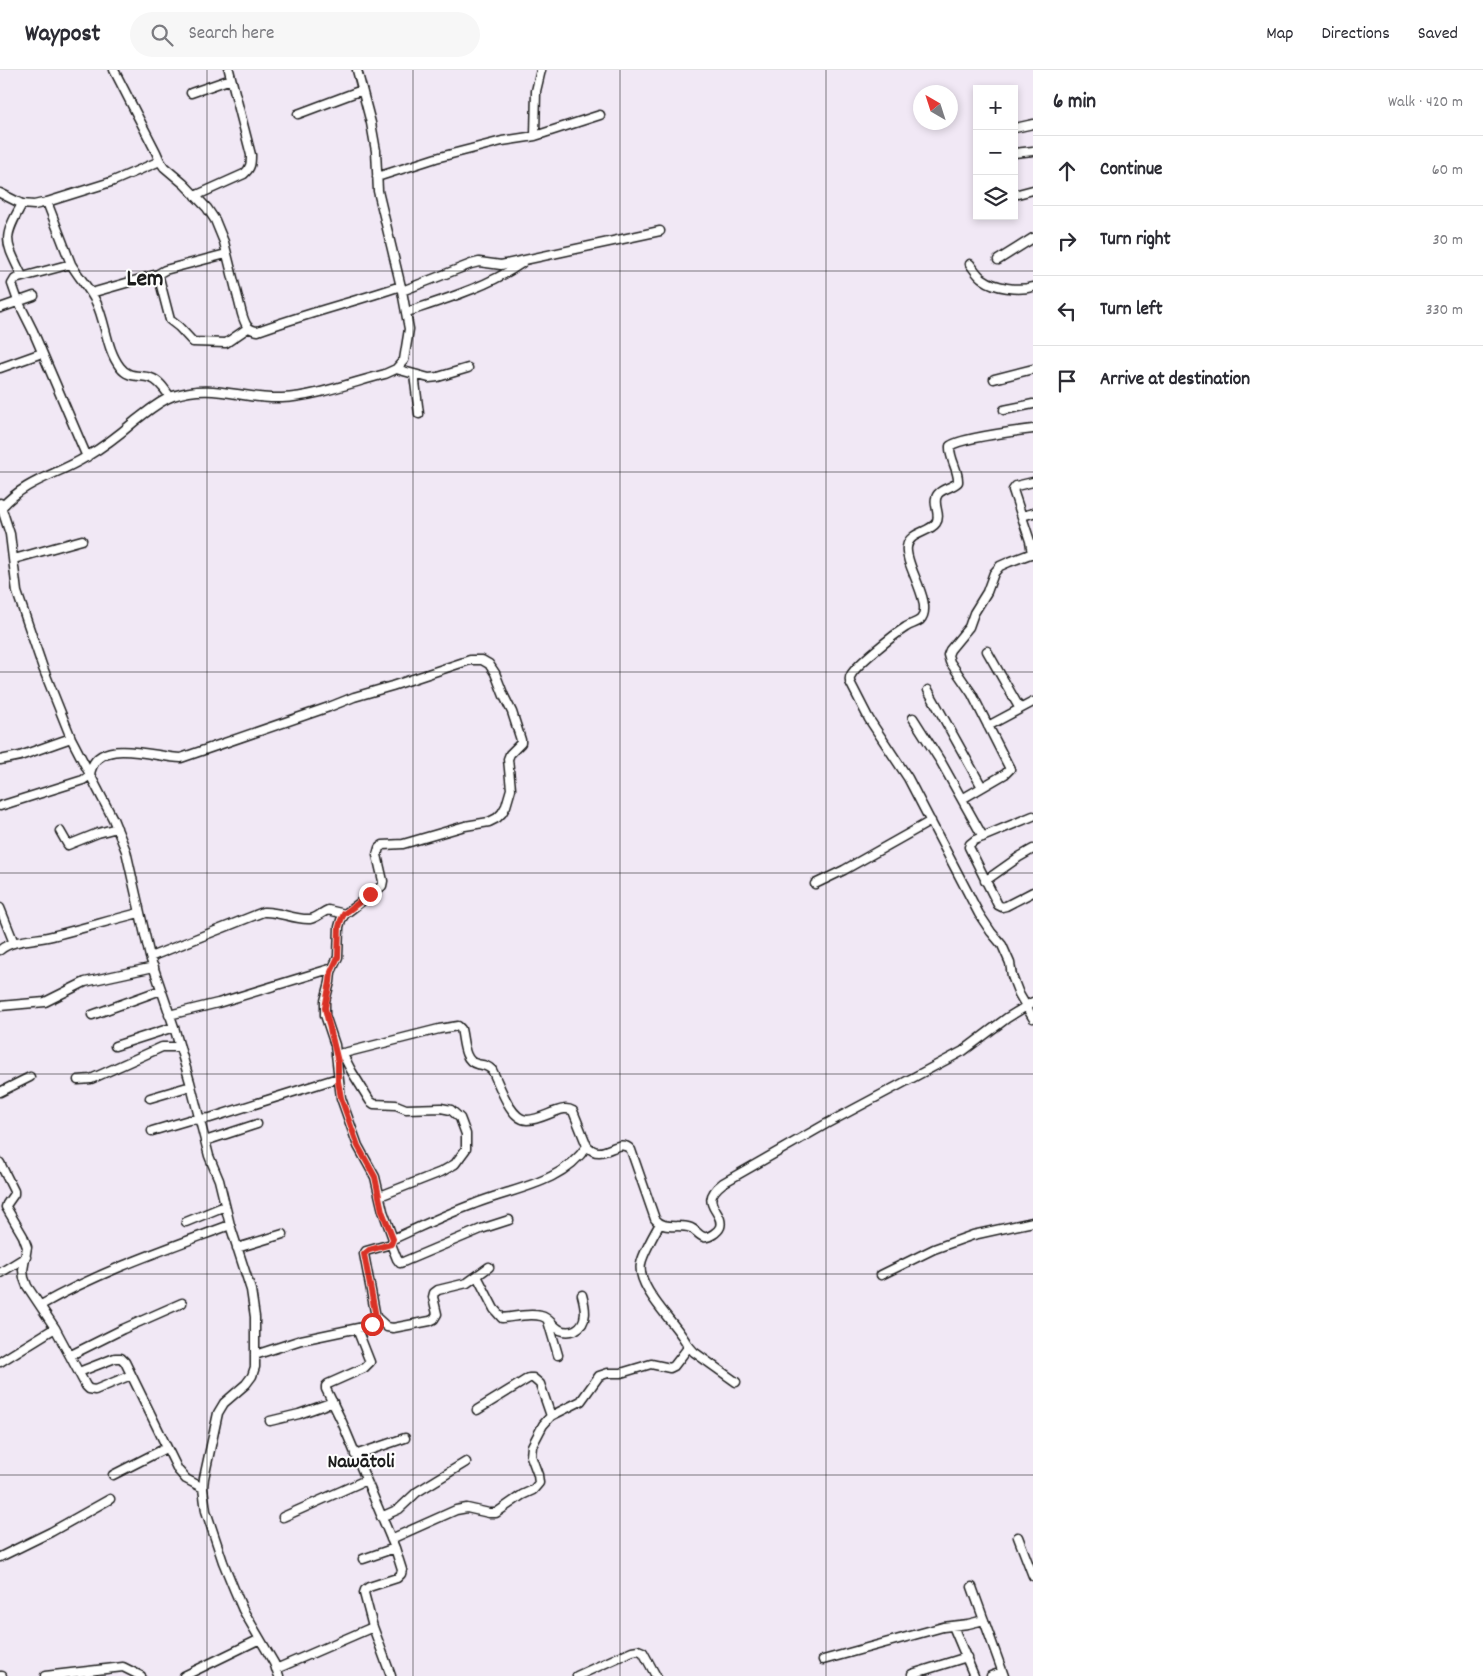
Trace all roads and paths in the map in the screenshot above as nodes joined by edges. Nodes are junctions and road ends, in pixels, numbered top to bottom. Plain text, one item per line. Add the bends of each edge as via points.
1 (114, 70) edge
2 (229, 70) edge
3 (357, 70) edge
4 (541, 70) edge
5 (231, 79) junction
6 (362, 90) junction
7 (190, 93) dead end
8 (298, 114) dead end
9 (600, 115) dead end
10 (1033, 124) edge
11 (1018, 127) edge
12 (535, 136) junction
13 (1033, 151) edge
14 (1018, 153) edge
15 (160, 162) junction
16 (377, 177) junction
17 (1033, 190) edge
18 (0, 193) edge
19 (1018, 194) edge
20 (195, 196) junction
21 (47, 202) junction
22 (22, 204) junction
23 (660, 231) dead end
24 (1033, 238) edge
25 (226, 254) junction
26 (998, 260) dead end
27 (526, 261) junction
28 (71, 264) junction
29 (970, 264) dead end
30 (158, 274) junction
31 (22, 276) junction
32 (1033, 287) edge
33 (402, 289) junction
34 (91, 293) junction
35 (34, 296) dead end
36 (18, 301) junction
37 (0, 308) edge
38 (407, 312) junction
39 (248, 328) junction
40 (42, 353) junction
41 (0, 368) edge
42 (468, 368) dead end
43 (396, 369) junction
44 (1033, 369) edge
45 (414, 374) junction
46 (994, 379) dead end
47 (170, 397) junction
48 (1033, 404) edge
49 (1004, 410) dead end
50 (419, 414) dead end
51 (1033, 429) edge
52 (86, 457) junction
53 (1033, 482) edge
54 (1, 505) edge
55 (1033, 513) edge
56 (1022, 516) junction
57 (3, 522) edge
58 (82, 540) dead end
59 (1033, 553) edge
60 (14, 559) junction
61 (987, 651) dead end
62 (928, 690) dead end
63 (1033, 702) edge
64 (1020, 709) junction
65 (913, 718) dead end
66 (988, 726) junction
67 (71, 738) junction
68 (0, 760) edge
69 (90, 775) junction
70 (982, 787) junction
71 (962, 799) junction
72 (0, 806) edge
73 (1033, 816) edge
74 (931, 821) junction
75 (117, 828) junction
76 (60, 831) dead end
77 (983, 837) junction
78 (1033, 849) edge
79 (985, 881) junction
80 (815, 884) dead end
81 (1033, 892) edge
82 (0, 908) edge
83 (139, 913) junction
84 (344, 914) junction
85 (14, 943) junction
86 (0, 950) edge
87 (150, 957) junction
88 (154, 966) junction
89 (333, 968) junction
90 (161, 990) junction
91 (1030, 1004) edge
92 (0, 1006) edge
93 (92, 1015) dead end
94 (169, 1015) junction
95 (1033, 1018) edge
96 (174, 1027) junction
97 (115, 1046) dead end
98 (180, 1048) junction
99 (339, 1054) junction
100 (30, 1077) dead end
101 (338, 1078) junction
102 (78, 1080) dead end
103 (191, 1086) junction
104 (0, 1092) edge
105 (150, 1098) dead end
106 (200, 1120) junction
107 (257, 1124) dead end
108 (152, 1131) dead end
109 (205, 1141) junction
110 (587, 1146) junction
111 (0, 1163) edge
112 (8, 1180) junction
113 (0, 1185) edge
114 (380, 1196) junction
115 (225, 1206) junction
116 (509, 1220) dead end
117 (186, 1222) dead end
118 (1033, 1222) edge
119 (230, 1224) junction
120 (660, 1224) junction
121 (283, 1234) dead end
122 (392, 1241) junction
123 (237, 1248) junction
124 (26, 1257) junction
125 (489, 1267) dead end
126 (0, 1273) edge
127 (881, 1275) dead end
128 (477, 1276) junction
129 (582, 1294) dead end
130 (182, 1303) dead end
131 (41, 1305) junction
132 (376, 1317) junction
133 (547, 1318) junction
134 (55, 1328) junction
135 (357, 1329) junction
136 (687, 1344) junction
137 (255, 1355) junction
138 (558, 1355) dead end
139 (71, 1356) junction
140 (0, 1362) edge
141 (79, 1372) junction
142 (131, 1375) junction
143 (736, 1382) dead end
144 (333, 1402) junction
145 (478, 1410) dead end
146 (551, 1416) junction
147 (270, 1421) dead end
148 (405, 1438) dead end
149 (166, 1448) junction
150 (355, 1454) junction
151 (466, 1462) dead end
152 (113, 1475) dead end
153 (366, 1480) junction
154 (203, 1488) junction
155 (110, 1498) dead end
156 (283, 1517) dead end
157 (381, 1517) junction
158 (1018, 1537) dead end
159 (391, 1539) junction
160 (395, 1548) junction
161 (0, 1557) edge
162 (363, 1559) dead end
163 (1033, 1576) edge
164 (972, 1588) dead end
165 (984, 1620) junction
166 (953, 1626) junction
167 (373, 1627) junction
168 (260, 1639) junction
169 (967, 1658) junction
170 (823, 1660) dead end
171 (277, 1673) edge
172 (912, 1674) dead end
173 (1003, 1674) edge
174 (45, 1676) edge
175 (141, 1676) edge
176 (184, 1676) edge
177 (392, 1676) edge
178 (577, 1676) edge
179 (656, 1676) edge
180 (974, 1676) edge
181 (991, 1676) edge

1 - 15 street
2 - 5 street
3 - 6 street
4 - 12 street via 536,91
5 - 7 street
5 - 20 street via 251,163 244,174
6 - 8 street
6 - 16 street via 376,151
9 - 12 street
10 - 11 street
12 - 16 street via 465,150
13 - 14 street
15 - 20 street
15 - 21 street via 111,182
16 - 33 street
17 - 19 street
18 - 22 street
20 - 25 street via 215,220
21 - 22 street
21 - 28 street
22 - 31 street via 7,238
23 - 27 street
24 - 26 street
25 - 30 street
25 - 39 street via 238,304
27 - 33 street via 501,265 479,262
27 - 38 street via 488,283
28 - 31 street
28 - 34 street
29 - 32 street via 984,280 992,283 1017,288
30 - 34 street
30 - 39 street via 170,320 193,342 226,343
31 - 36 street via 12,282
33 - 38 street
33 - 39 street via 303,315 258,331
34 - 47 street via 120,368 130,376 152,378
35 - 36 street
36 - 37 street
36 - 40 street
38 - 43 street via 407,346 404,360
40 - 41 street
40 - 52 street
42 - 45 street via 438,377
43 - 45 street
43 - 47 street via 306,395 284,398 215,390
44 - 46 street
45 - 50 street
47 - 52 street
48 - 49 street
51 - 74 street via 950,446 958,482 938,494 936,523 911,538 907,548 924,614 871,655 850,678 869,719 908,778
52 - 54 street via 26,487
53 - 56 street via 1016,486 1013,490
54 - 57 street
55 - 56 street
56 - 59 street
57 - 60 street via 10,534
58 - 60 street
59 - 66 street via 1000,566 994,573 969,627 948,655
60 - 67 street via 19,598
61 - 64 street
62 - 70 street
63 - 64 street
64 - 66 street
65 - 71 street
66 - 70 street via 1010,769
67 - 68 street
67 - 69 street
69 - 72 street via 76,783
69 - 75 street
69 - 84 street via 94,763 114,752 146,752 180,758 354,697 470,660 482,660 497,677 521,740 508,759 511,789 506,806 497,818 489,822 403,844 383,845 377,855 382,886
70 - 71 street
71 - 77 street
73 - 77 street
74 - 80 street
74 - 91 street via 979,914 1006,952 1019,994
75 - 76 street via 68,845
75 - 83 street via 131,871
77 - 79 street via 968,847
78 - 79 street
79 - 81 street via 1002,907
82 - 85 street
83 - 85 street via 56,936
83 - 87 street
84 - 87 street via 328,910 310,919 263,912
84 - 89 street via 339,927 338,957
85 - 86 street
87 - 88 street
88 - 90 street
88 - 92 street via 92,980 45,1002
89 - 94 street
89 - 99 street via 325,1008
90 - 93 street
90 - 94 street
91 - 95 street
91 - 120 street via 950,1058 723,1183 713,1192 711,1199 720,1226 709,1236 705,1237 691,1228
94 - 96 street
96 - 97 street
96 - 98 street
98 - 102 street via 162,1047 88,1080
98 - 103 street
99 - 101 street
99 - 110 street via 458,1026 466,1056 474,1064 489,1066 516,1115 528,1120 568,1108 576,1116
99 - 114 street via 370,1102 406,1109 451,1110 460,1118 466,1134 466,1149 455,1164
100 - 104 street
101 - 106 street
101 - 114 street via 348,1121 375,1177
103 - 105 street
103 - 106 street
106 - 108 street
106 - 109 street
107 - 109 street
109 - 115 street
110 - 120 street via 595,1153 628,1146 655,1219
110 - 122 street via 573,1163 539,1182 468,1206
111 - 112 street
112 - 113 street
112 - 124 street via 14,1194 6,1207 23,1236
114 - 122 street
115 - 117 street
115 - 119 street
116 - 122 street via 400,1263
118 - 127 street via 973,1235
119 - 123 street
119 - 131 street via 118,1267
120 - 136 street via 644,1256 641,1272 657,1304
121 - 123 street
122 - 132 street via 364,1254
123 - 137 street via 254,1305
124 - 126 street
124 - 131 street via 24,1278
125 - 128 street
128 - 132 street via 462,1285 434,1293 437,1314 430,1322 393,1328 380,1323
128 - 133 street via 502,1318 535,1315
129 - 133 street via 585,1316 578,1329 561,1331
130 - 139 street via 123,1328
131 - 134 street
132 - 135 street via 372,1324
133 - 138 street
134 - 139 street
134 - 140 street
135 - 137 street via 301,1340
135 - 144 street via 370,1362 326,1386
136 - 143 street
136 - 146 street via 687,1349 674,1366 651,1364 599,1376 581,1401
137 - 154 street via 252,1376 218,1413
139 - 141 street
141 - 142 street via 121,1358
141 - 142 street via 86,1386 95,1390
142 - 149 street
144 - 147 street
144 - 150 street
145 - 146 street via 534,1378 540,1384
146 - 159 street via 532,1446 530,1456 539,1483 533,1490 496,1513 467,1508 456,1510
148 - 150 street
149 - 152 street
149 - 154 street via 182,1475
150 - 153 street
151 - 157 street via 417,1492 399,1509
153 - 156 street
153 - 157 street
154 - 168 street via 206,1511 223,1562 243,1610
155 - 161 street
157 - 159 street
158 - 163 street
159 - 160 street
160 - 162 street
160 - 167 street via 401,1574 364,1593
164 - 165 street
165 - 166 street
165 - 173 street
166 - 169 street
166 - 170 street
167 - 171 street
167 - 177 street
168 - 171 street
168 - 176 street
169 - 172 street
169 - 180 street
173 - 181 street
174 - 175 street via 123,1667
178 - 179 street via 638,1650 644,1652

